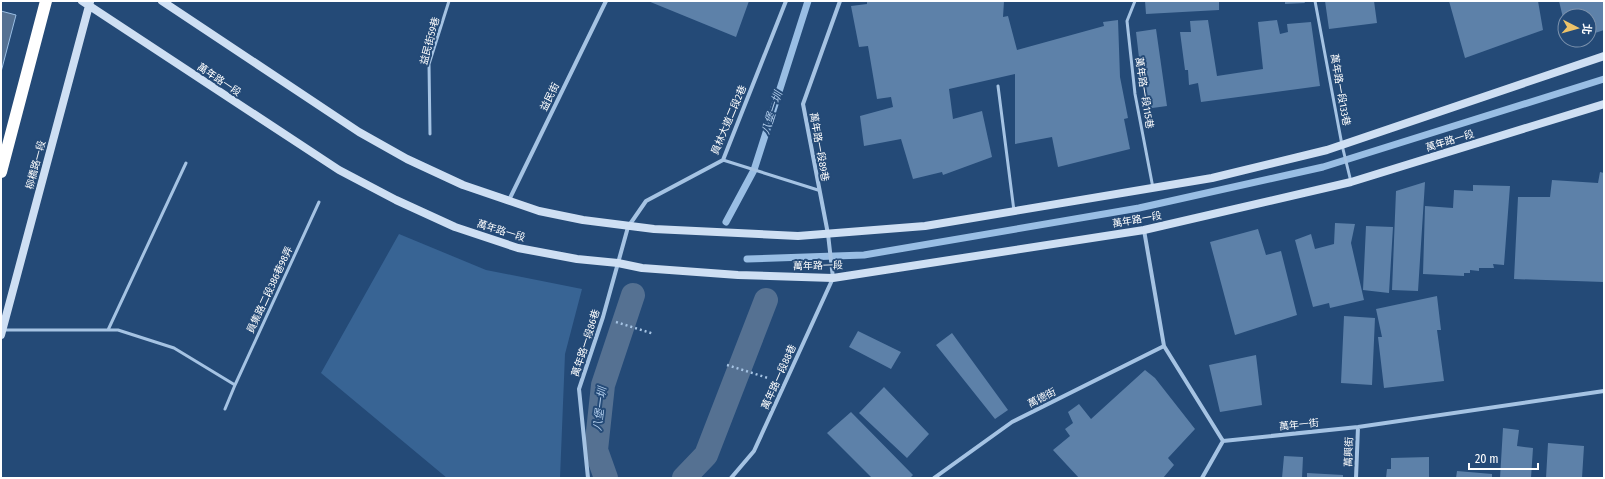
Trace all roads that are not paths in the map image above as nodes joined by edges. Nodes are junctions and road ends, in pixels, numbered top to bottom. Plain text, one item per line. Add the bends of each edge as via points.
1 (46, 1) edge
2 (162, 1) edge
3 (449, 1) edge
4 (606, 1) edge
5 (786, 1) edge
6 (840, 1) edge
7 (1135, 1) edge
8 (1316, 1) edge
9 (87, 2) edge
10 (1604, 56) edge
11 (998, 86) dead end
12 (1604, 104) edge
13 (430, 134) dead end
14 (1342, 145) junction
15 (723, 160) junction
16 (186, 162) dead end
17 (1, 172) edge
18 (1351, 182) junction
19 (1153, 188) junction
20 (818, 190) junction
21 (509, 201) junction
22 (319, 202) dead end
23 (1014, 211) junction
24 (628, 226) junction
25 (1144, 230) junction
26 (828, 234) junction
27 (618, 263) junction
28 (832, 278) junction
29 (108, 330) junction
30 (2, 332) edge
31 (1164, 346) junction
32 (235, 385) junction
33 (1604, 391) edge
34 (225, 409) dead end
35 (1358, 427) junction
36 (1223, 441) junction
37 (588, 478) edge
38 (731, 478) edge
39 (934, 478) edge
40 (1202, 478) edge
41 (1356, 478) edge

1 - 17 highway
2 - 21 street via 359,132 407,160 463,185
3 - 13 lane, 益民街59巷 via 429,64
4 - 21 street, 益民街
5 - 15 street, 員林大道二段2巷
6 - 20 street, 萬年路一段89巷 via 803,104
7 - 19 lane, 萬年路一段115巷 via 1127,22 1135,94
8 - 14 lane, 萬年路一段133巷
9 - 27 street, 萬年路一段 via 339,170 396,200 456,227 518,248 577,259
9 - 30 street, 柳橋路一段
10 - 14 street
11 - 23 lane
12 - 18 street, 萬年路一段
14 - 18 lane, 萬年路一段133巷
14 - 19 street via 1212,178
15 - 20 lane
15 - 24 street, 員林大道二段2巷 via 646,201
16 - 29 lane
18 - 25 street, 萬年路一段
19 - 23 street
20 - 26 street, 萬年路一段89巷
21 - 24 street via 582,220
22 - 32 lane, 員集路二段386巷98弄
23 - 26 street via 925,226
24 - 26 street via 798,236
24 - 27 street, 萬年路一段86巷
25 - 28 street, 萬年路一段
25 - 31 street
26 - 28 street, 萬年路一段89巷
27 - 28 street, 萬年路一段 via 642,268 738,275
27 - 37 street, 萬年路一段86巷 via 579,389
28 - 38 street, 萬年路一段88巷 via 754,451
29 - 30 lane
29 - 32 lane via 118,330 174,348
31 - 36 street
31 - 39 street, 萬德街 via 1012,422
32 - 34 lane, 員集路二段386巷98弄
33 - 35 street, 萬年一街
35 - 36 street, 萬年一街
35 - 41 street, 萬興街
36 - 40 street

